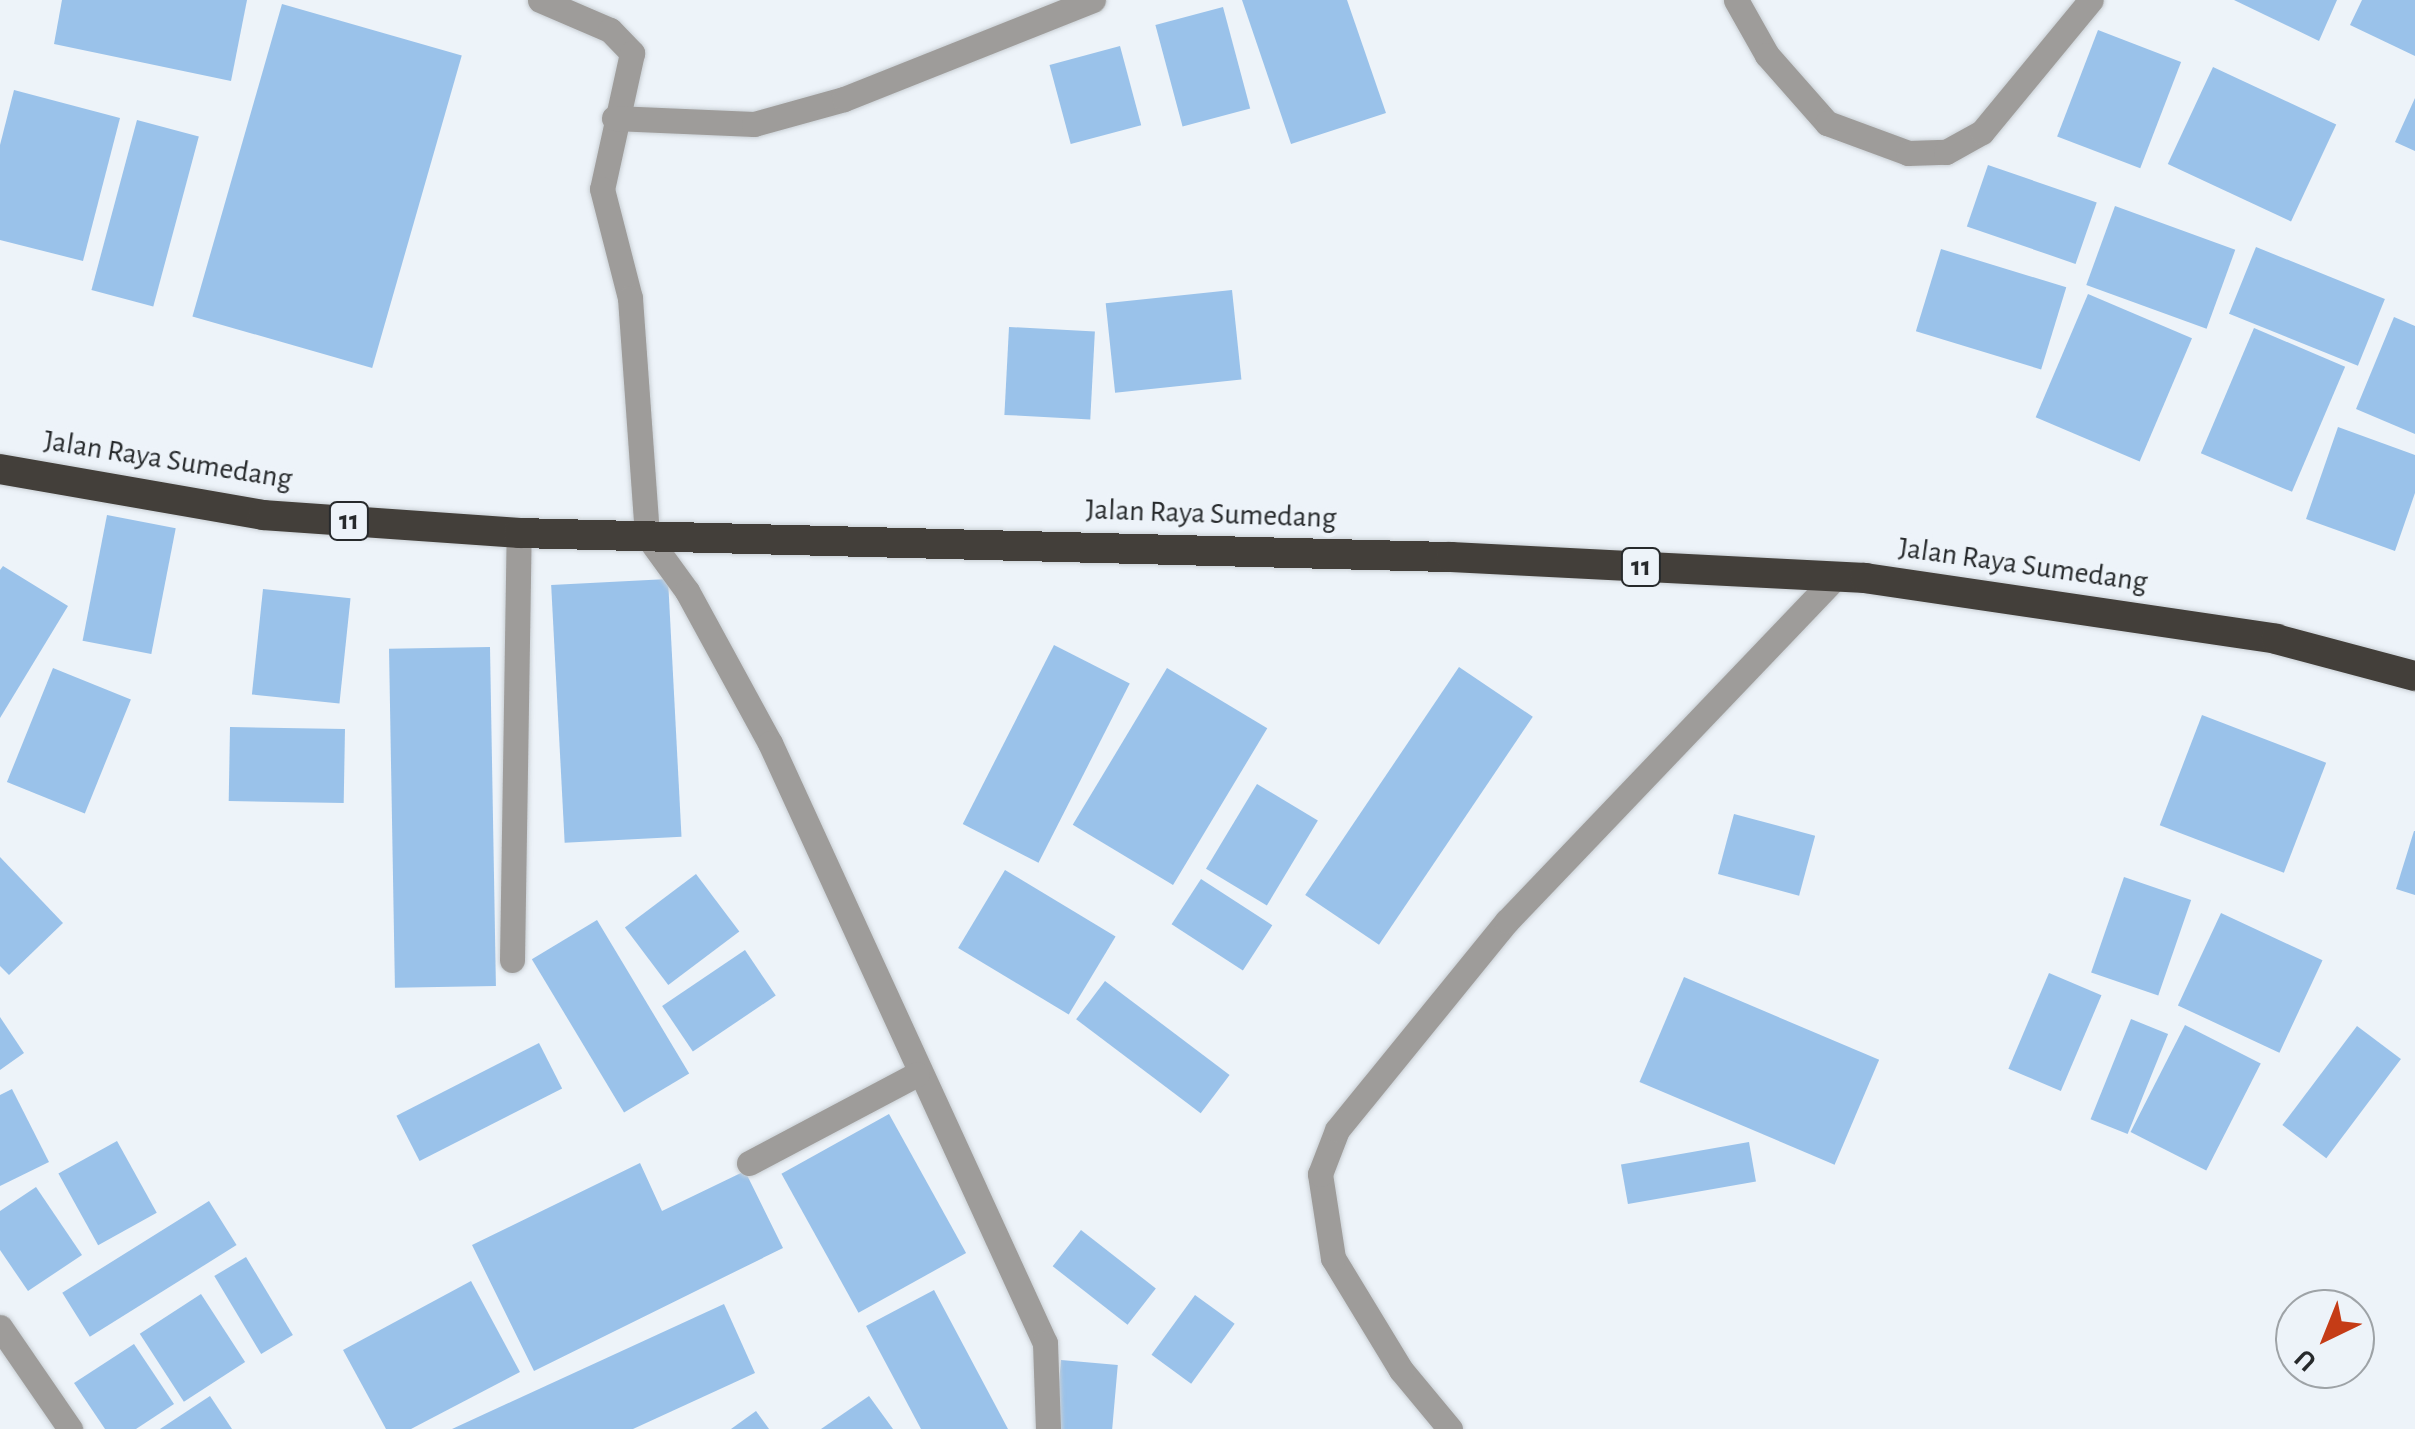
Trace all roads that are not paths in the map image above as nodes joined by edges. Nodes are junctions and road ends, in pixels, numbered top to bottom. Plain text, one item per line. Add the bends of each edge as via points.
1 (540, 0) edge
2 (1093, 0) edge
3 (1736, 0) edge
4 (2091, 0) edge
5 (614, 118) junction
6 (0, 468) edge
7 (519, 533) junction
8 (647, 536) junction
9 (1835, 578) junction
10 (2415, 676) edge
11 (512, 960) dead end
12 (917, 1074) junction
13 (749, 1163) dead end
14 (0, 1327) edge
15 (70, 1429) edge
16 (1048, 1429) edge
17 (1450, 1429) edge

1 - 5 street via 627,42 630,70
2 - 5 street via 844,99 754,124
3 - 4 street via 1767,55 1828,123 1908,154 1946,152 1982,132
5 - 8 street via 602,189 630,298
6 - 7 highway, Jalan Raya Sumedang / 11 via 263,514
7 - 8 highway, Jalan Raya Sumedang / 11
7 - 11 street
8 - 9 highway, Jalan Raya Sumedang / 11 via 857,538
8 - 12 street via 687,591 770,742
9 - 10 highway, Jalan Raya Sumedang / 11 via 2257,636
9 - 17 street via 1507,921 1337,1130 1320,1174 1332,1258 1402,1370
12 - 13 street
12 - 16 street via 1046,1343
14 - 15 street

